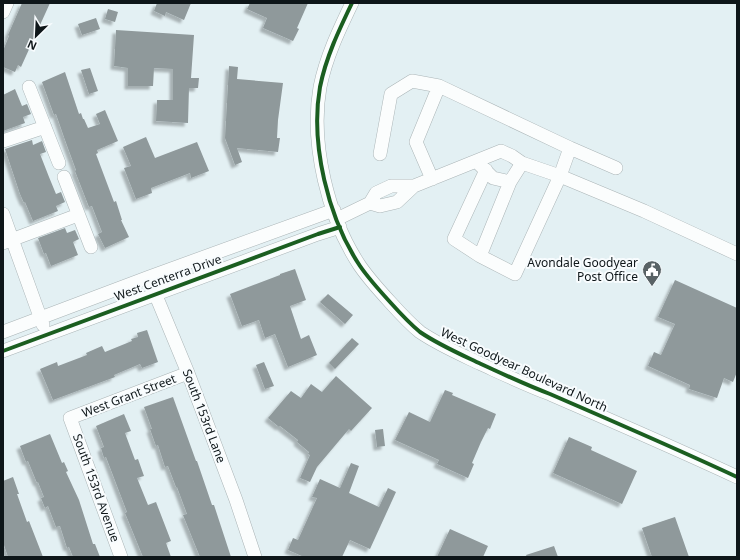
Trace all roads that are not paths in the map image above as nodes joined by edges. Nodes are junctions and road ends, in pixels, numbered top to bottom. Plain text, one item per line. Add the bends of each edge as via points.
1 (7, 3) edge
2 (352, 3) edge
3 (3, 12) edge
4 (439, 86) junction
5 (29, 87) dead end
6 (45, 127) junction
7 (3, 141) edge
8 (570, 148) junction
9 (380, 154) dead end
10 (59, 163) dead end
11 (522, 163) junction
12 (482, 166) junction
13 (616, 168) dead end
14 (560, 176) junction
15 (64, 178) dead end
16 (432, 180) junction
17 (510, 182) junction
18 (391, 186) junction
19 (414, 186) junction
20 (397, 202) junction
21 (370, 203) junction
22 (3, 214) edge
23 (78, 215) junction
24 (337, 219) junction
25 (8, 242) edge
26 (91, 247) dead end
27 (737, 254) edge
28 (480, 256) junction
29 (149, 277) junction
30 (155, 293) junction
31 (40, 318) junction
32 (3, 332) edge
33 (46, 334) junction
34 (3, 351) edge
35 (188, 373) junction
36 (70, 418) joint
37 (737, 477) edge
38 (121, 557) edge
39 (255, 557) edge

1 - 3 street
2 - 24 street, West Goodyear Boulevard North via 326,65 317,108 319,152 329,198
4 - 8 street
4 - 9 street via 412,81 391,94
4 - 16 street via 416,142
5 - 6 street
6 - 7 street
6 - 10 street
8 - 13 street
8 - 14 street
11 - 12 street via 501,152
11 - 14 street
11 - 17 street
12 - 16 street
12 - 17 street via 493,178
12 - 28 street via 454,239
14 - 27 street
14 - 28 street via 515,274
15 - 23 street
16 - 19 street
17 - 28 street
18 - 19 street
18 - 20 street
18 - 21 street via 376,193
19 - 20 street
20 - 21 street via 380,206
21 - 24 street
22 - 25 street
23 - 25 street
23 - 26 street
24 - 29 street, West Centerra Drive
24 - 30 street, West Centerra Drive via 318,234
24 - 37 street, West Goodyear Boulevard North via 372,283 419,331 463,356
25 - 31 street
29 - 30 street, South 153rd Lane
29 - 31 street, West Centerra Drive
30 - 33 street, West Centerra Drive
30 - 35 street, South 153rd Lane
31 - 32 street, West Centerra Drive
31 - 33 street
33 - 34 street, West Centerra Drive
35 - 36 street, West Grant Street
35 - 39 street, South 153rd Lane
36 - 38 street, South 153rd Avenue

